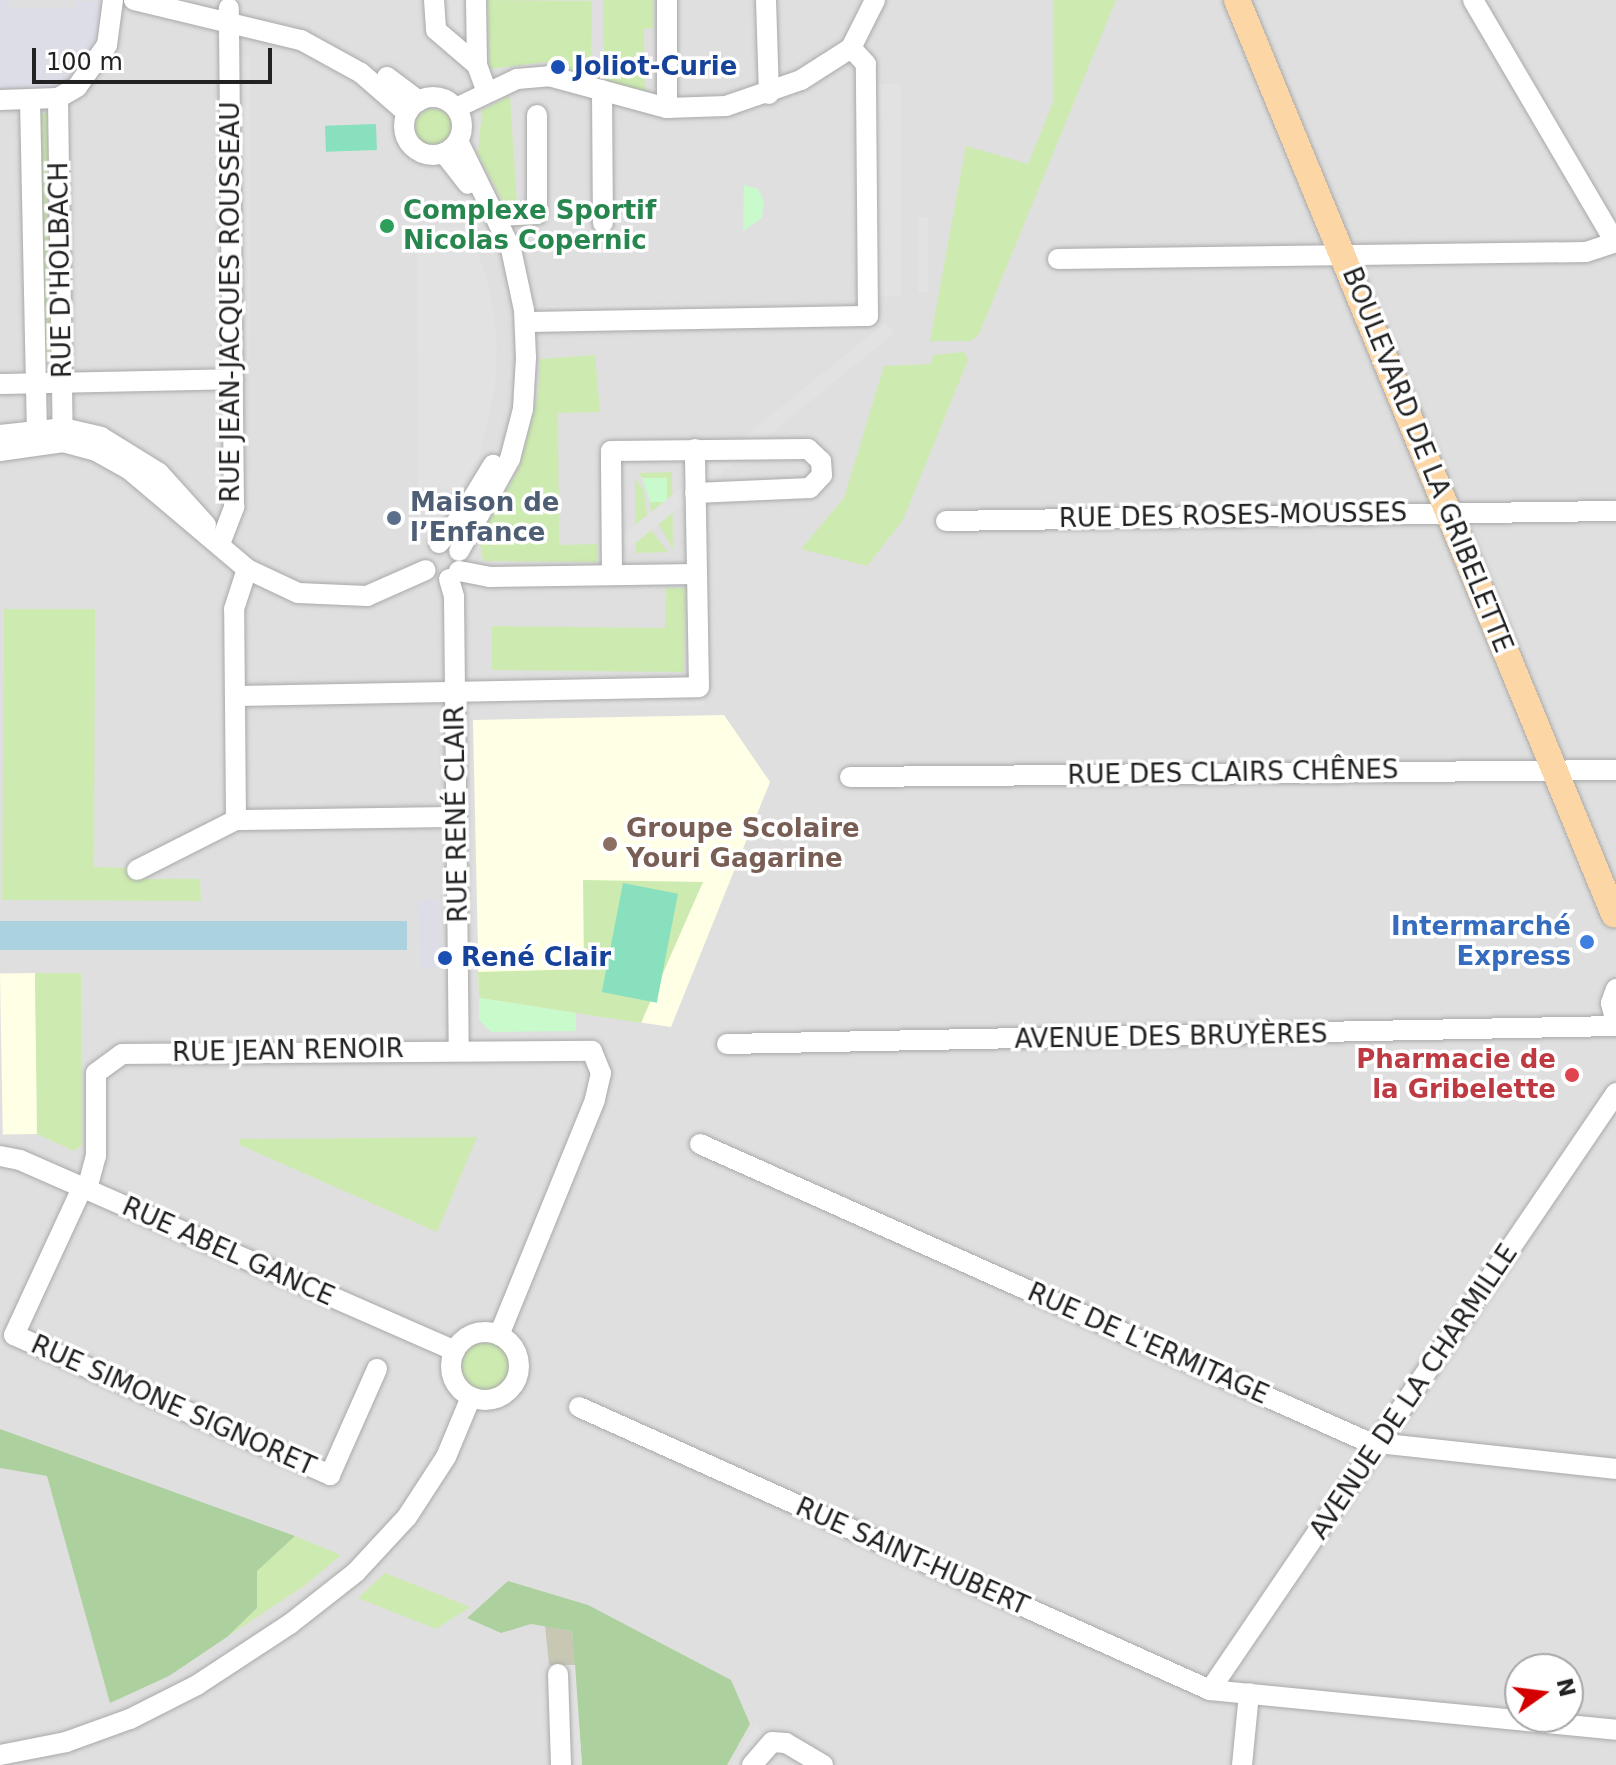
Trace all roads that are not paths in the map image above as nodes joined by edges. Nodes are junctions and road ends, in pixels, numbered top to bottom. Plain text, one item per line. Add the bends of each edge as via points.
1 (113, 0) edge
2 (134, 0) edge
3 (178, 0) edge
4 (434, 0) edge
5 (476, 0) edge
6 (667, 0) edge
7 (766, 0) edge
8 (875, 0) edge
9 (1237, 0) edge
10 (1473, 0) edge
11 (229, 14) junction
12 (851, 48) junction
13 (477, 65) junction
14 (602, 90) junction
15 (487, 92) junction
16 (769, 94) junction
17 (58, 98) junction
18 (0, 100) edge
19 (30, 100) junction
20 (413, 107) junction
21 (456, 108) junction
22 (667, 108) junction
23 (537, 115) dead end
24 (451, 147) junction
25 (498, 216) junction
26 (603, 223) dead end
27 (1616, 242) edge
28 (1343, 256) junction
29 (1058, 259) dead end
30 (525, 322) junction
31 (233, 379) junction
32 (62, 382) junction
33 (34, 383) junction
34 (0, 384) edge
35 (0, 435) edge
36 (63, 435) junction
37 (37, 436) junction
38 (695, 449) junction
39 (0, 451) edge
40 (695, 493) junction
41 (1616, 511) edge
42 (1448, 513) junction
43 (946, 521) dead end
44 (439, 543) junction
45 (220, 544) junction
46 (456, 567) junction
47 (247, 569) junction
48 (426, 570) junction
49 (696, 574) junction
50 (612, 575) junction
51 (455, 693) junction
52 (235, 696) junction
53 (1616, 770) edge
54 (1554, 771) junction
55 (850, 777) dead end
56 (457, 817) junction
57 (236, 820) junction
58 (137, 870) dead end
59 (1615, 917) edge
60 (1616, 989) edge
61 (1616, 1024) edge
62 (727, 1044) dead end
63 (459, 1049) junction
64 (1616, 1093) edge
65 (700, 1144) dead end
66 (0, 1156) edge
67 (84, 1188) junction
68 (499, 1335) junction
69 (455, 1351) junction
70 (377, 1369) dead end
71 (471, 1397) junction
72 (579, 1407) dead end
73 (1378, 1446) junction
74 (1616, 1469) edge
75 (558, 1674) dead end
76 (1210, 1690) junction
77 (1249, 1693) junction
78 (1616, 1730) edge
79 (0, 1755) edge
80 (561, 1765) edge
81 (752, 1765) edge
82 (823, 1765) edge
83 (1242, 1765) edge

1 - 17 street via 100,58 77,87
2 - 11 street
3 - 11 street
4 - 13 street via 436,30
5 - 13 street
6 - 22 street
7 - 16 street
8 - 12 street
9 - 28 main road, BOULEVARD DE LA GRIBELETTE
10 - 27 street
11 - 20 street via 325,40
11 - 31 street, RUE JEAN-JACQUES ROUSSEAU
12 - 16 street
12 - 30 street via 866,64 868,316
13 - 15 street
14 - 15 street via 549,76 517,79
14 - 22 street
14 - 26 street
15 - 21 street
16 - 22 street via 715,108
17 - 19 street
17 - 32 street, RUE D'HOLBACH
18 - 19 street
19 - 33 street, RUE D'HOLBACH
20 - 21 street via 435,97
20 - 24 street via 404,129 411,145 425,154
21 - 24 street via 462,124
23 - 25 street via 537,214
24 - 25 street
24 - 44 street via 498,246 515,359 498,455 468,508
25 - 30 street via 511,249
27 - 28 street via 1586,252
28 - 29 street
28 - 42 main road, BOULEVARD DE LA GRIBELETTE
30 - 46 street via 526,385 518,435
31 - 32 street
31 - 45 street, RUE JEAN-JACQUES ROUSSEAU via 234,507
32 - 33 street
32 - 36 street, RUE D'HOLBACH
33 - 34 street
33 - 37 street, RUE D'HOLBACH
35 - 37 street
36 - 37 street
36 - 45 street via 130,470
37 - 39 street
38 - 40 street
38 - 40 street via 808,449 816,453 822,475 810,488
38 - 50 street via 611,451
40 - 49 street
41 - 42 street, RUE DES ROSES-MOUSSES
42 - 43 street, RUE DES ROSES-MOUSSES
42 - 54 main road, BOULEVARD DE LA GRIBELETTE
44 - 46 street
44 - 48 street via 426,553
45 - 47 street
46 - 48 street via 438,579
46 - 50 street via 489,577
46 - 51 street, RUE RENÉ CLAIR
47 - 48 street via 289,590 330,598 383,592
47 - 52 street via 234,609
49 - 50 street
49 - 51 street via 699,687
51 - 52 street
51 - 56 street, RUE RENÉ CLAIR
52 - 57 street
53 - 54 street, RUE DES CLAIRS CHÊNES
54 - 55 street, RUE DES CLAIRS CHÊNES
54 - 59 main road, BOULEVARD DE LA GRIBELETTE
56 - 57 street
56 - 63 street, RUE RENÉ CLAIR
57 - 58 street
60 - 61 street via 1611,1003
61 - 62 street, AVENUE DES BRUYÈRES
63 - 67 street, RUE JEAN RENOIR via 122,1054 96,1073 96,1156
63 - 68 street, RUE JEAN RENOIR via 581,1049 600,1061 595,1100
64 - 73 street, AVENUE DE LA CHARMILLE
65 - 73 street, RUE DE L'ERMITAGE
66 - 67 street, RUE ABEL GANCE
67 - 69 street, RUE ABEL GANCE
67 - 70 street, RUE SIMONE SIGNORET via 14,1335 330,1475
68 - 69 street via 469,1336
68 - 71 street via 514,1349 517,1379 503,1396
69 - 71 street via 451,1372
71 - 79 street via 446,1457 407,1517 356,1572 290,1624 197,1685 130,1719 66,1742
72 - 76 street, RUE SAINT-HUBERT
73 - 74 street, RUE DE L'ERMITAGE
73 - 76 street, AVENUE DE LA CHARMILLE
75 - 80 street
76 - 77 street, RUE SAINT-HUBERT
77 - 78 street, RUE SAINT-HUBERT
77 - 83 street
81 - 82 street via 772,1742 786,1743

